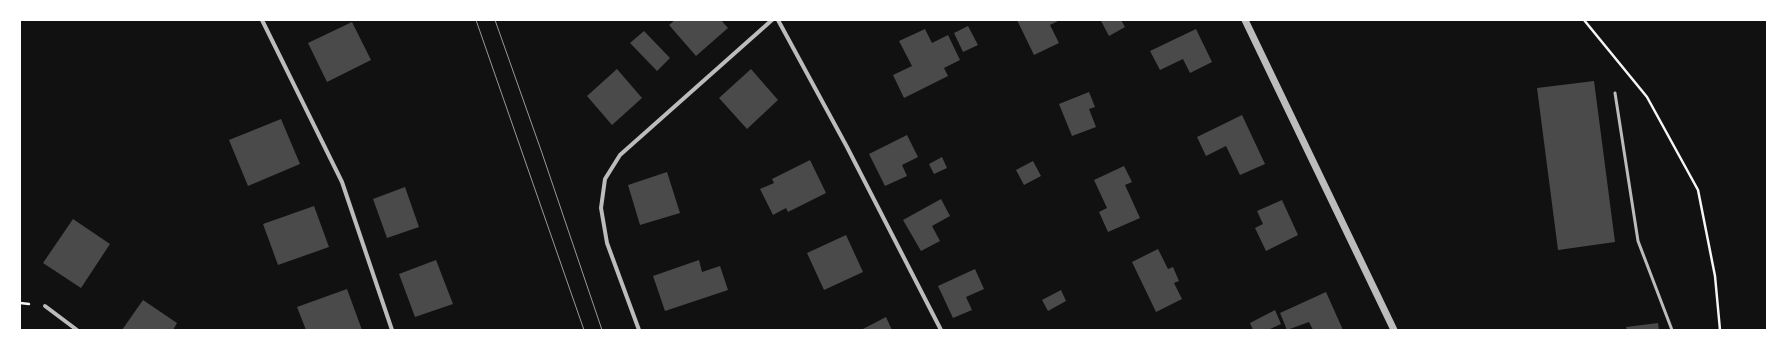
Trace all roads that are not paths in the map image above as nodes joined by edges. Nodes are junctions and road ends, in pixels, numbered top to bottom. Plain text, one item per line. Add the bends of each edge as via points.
1 (262, 20) edge
2 (772, 20) edge
3 (778, 20) edge
4 (1245, 20) edge
5 (1615, 93) dead end
6 (45, 306) dead end
7 (77, 330) edge
8 (392, 330) edge
9 (639, 330) edge
10 (941, 330) edge
11 (1394, 330) edge
12 (1672, 330) edge

1 - 8 street via 342,182
2 - 9 street via 620,155 605,179 601,208 607,243
3 - 10 street
4 - 11 street
5 - 12 lane via 1638,241
6 - 7 street

